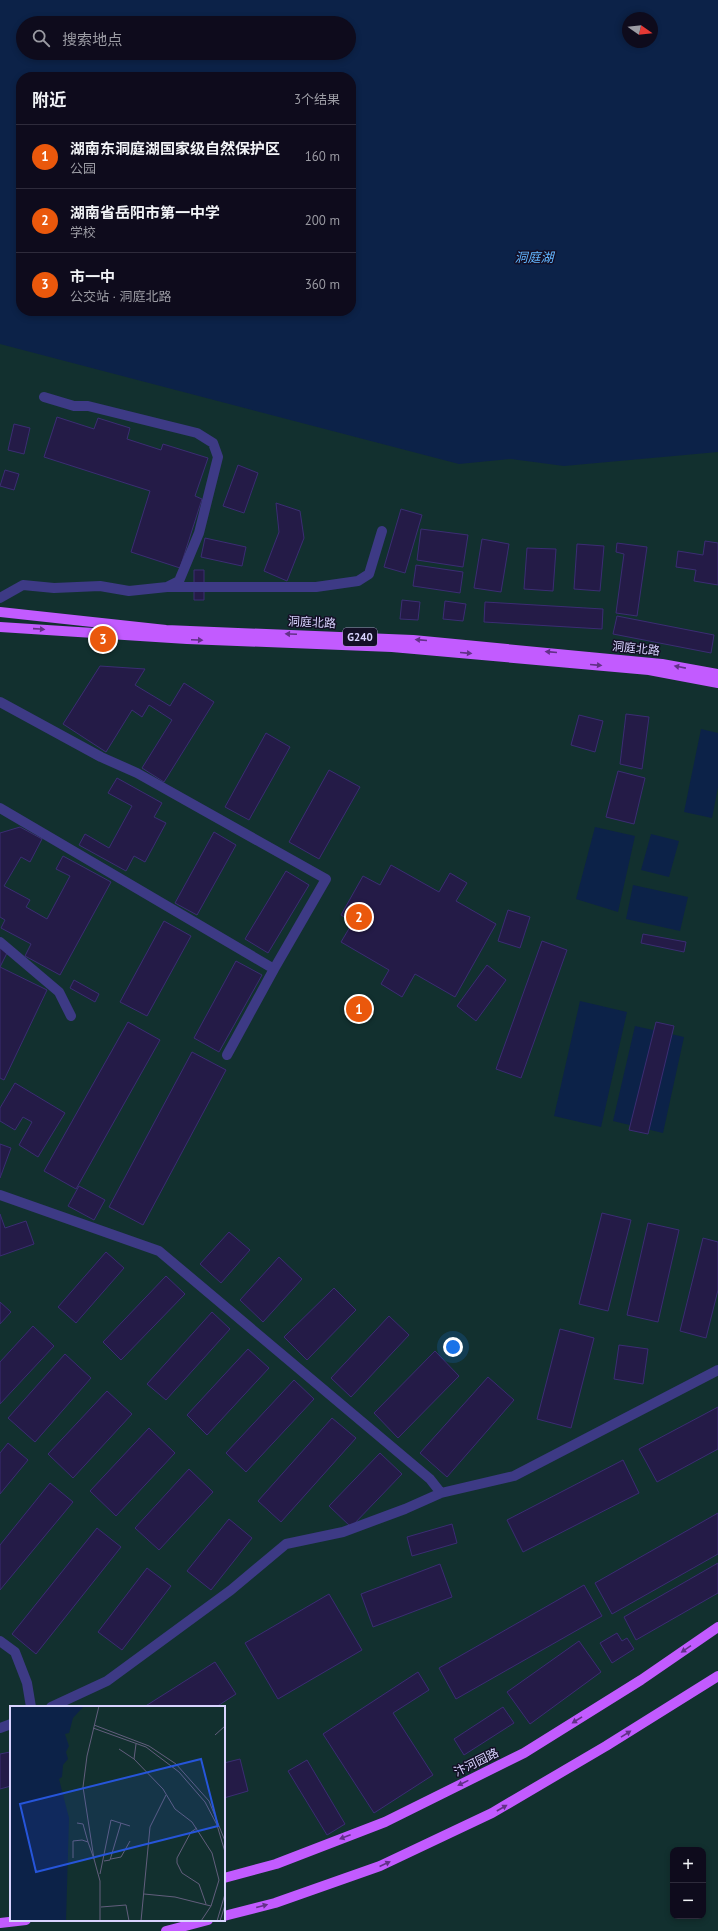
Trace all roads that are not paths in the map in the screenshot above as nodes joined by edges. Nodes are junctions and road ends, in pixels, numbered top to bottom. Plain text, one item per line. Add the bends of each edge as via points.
1 (44, 397) dead end
2 (382, 531) dead end
3 (167, 587) junction
4 (0, 598) edge
5 (0, 612) edge
6 (0, 627) edge
7 (718, 674) edge
8 (718, 683) edge
9 (0, 702) edge
10 (0, 808) edge
11 (0, 942) edge
12 (274, 969) junction
13 (71, 1016) dead end
14 (228, 1055) dead end
15 (0, 1195) edge
16 (718, 1370) edge
17 (441, 1493) junction
18 (718, 1627) edge
19 (0, 1641) edge
20 (718, 1676) edge
21 (32, 1706) edge
22 (53, 1706) edge
23 (10, 1724) edge
24 (0, 1728) edge
25 (225, 1878) edge
26 (225, 1916) edge
27 (17, 1921) edge
28 (204, 1921) edge
29 (0, 1923) edge
30 (166, 1931) edge

1 - 3 street via 197,433 213,443 218,457 199,533 179,581
2 - 3 street via 369,574 358,581 316,587
3 - 4 street via 129,591 100,586 54,588 23,585
7 -> 5 main road, 洞庭北路 / G240 via 632,660 413,640 166,630
6 -> 8 main road, 洞庭北路 / G240 via 187,639 392,646 649,670
9 - 12 street via 101,757 137,773 326,879
10 - 12 street
11 - 13 street via 59,992
12 - 14 street
15 - 17 street via 158,1251 430,1479
16 - 17 street via 514,1476
17 - 22 street via 343,1532 286,1544 231,1590 107,1681
18 -> 25 main road, 汴河园路 via 641,1680 524,1753 385,1822 276,1864
19 - 21 street via 15,1652 27,1683
26 -> 20 main road via 275,1903 380,1866 492,1813
23 - 24 street
27 - 29 main road
28 - 30 main road

